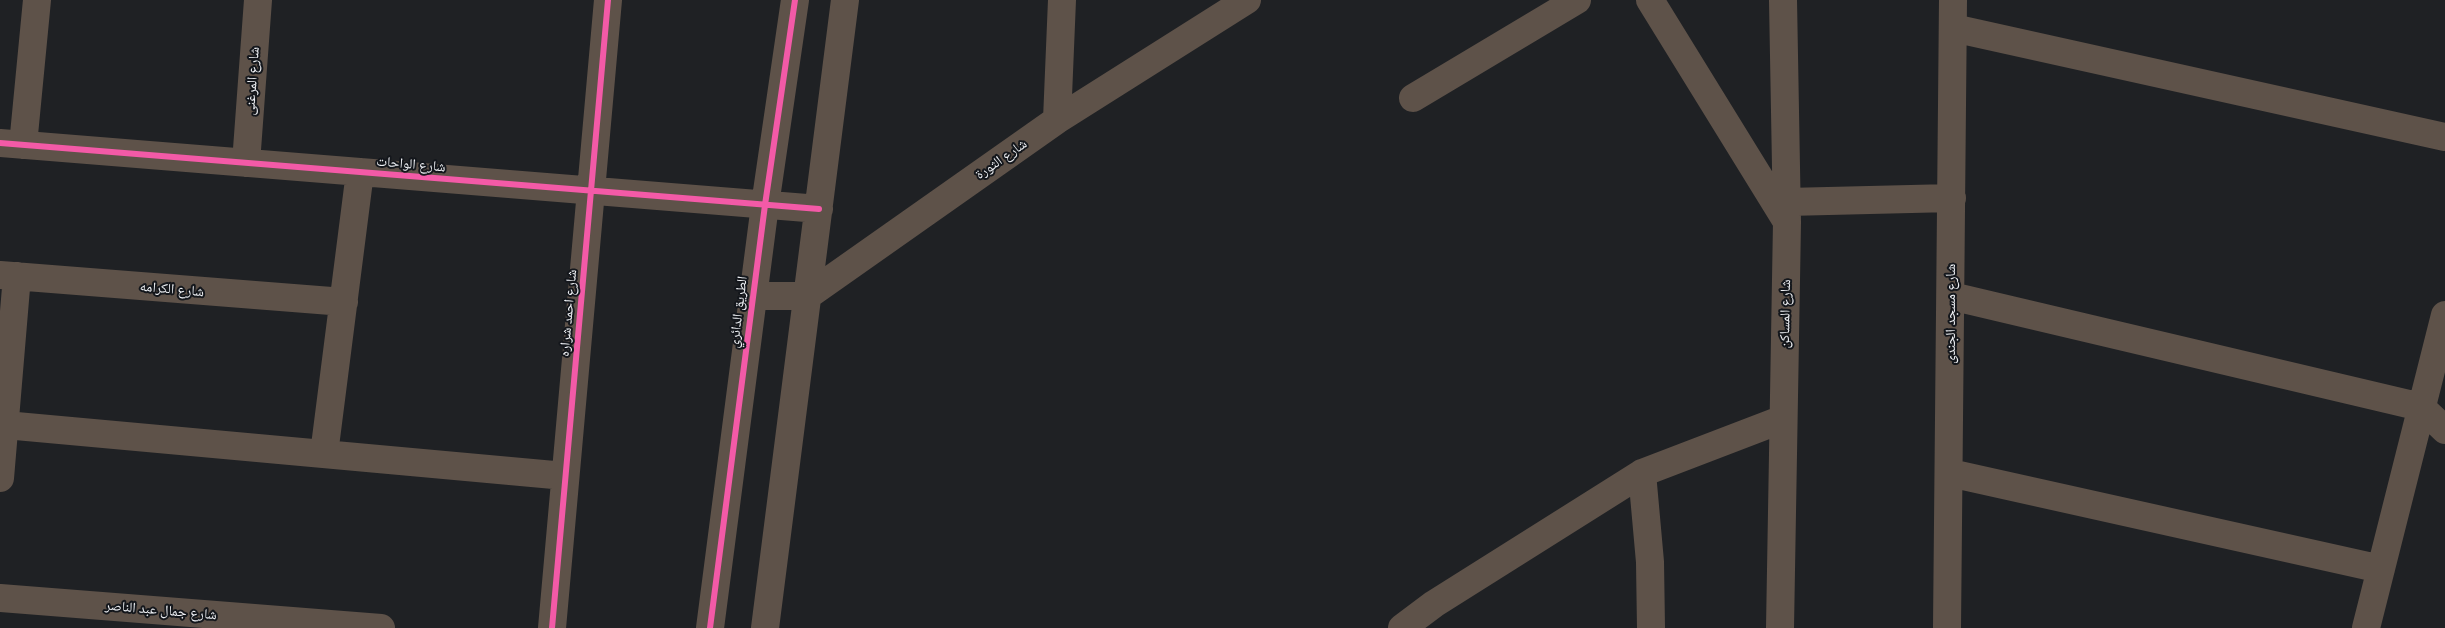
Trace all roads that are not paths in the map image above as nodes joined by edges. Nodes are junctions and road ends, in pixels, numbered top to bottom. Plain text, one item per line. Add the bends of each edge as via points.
1 (37, 0) edge
2 (258, 0) edge
3 (608, 0) edge
4 (795, 0) edge
5 (845, 0) edge
6 (1062, 0) edge
7 (1247, 0) edge
8 (1577, 0) edge
9 (1650, 0) edge
10 (1783, 0) edge
11 (1953, 0) edge
12 (1953, 28) junction
13 (1413, 98) dead end
14 (1057, 120) junction
15 (2445, 137) edge
16 (12, 144) edge
17 (246, 163) junction
18 (360, 172) junction
19 (591, 191) junction
20 (1952, 198) junction
21 (765, 204) junction
22 (819, 209) junction
23 (1787, 212) junction
24 (8, 275) edge
25 (753, 296) junction
26 (807, 296) junction
27 (1951, 296) junction
28 (344, 302) junction
29 (2445, 315) edge
30 (2420, 407) junction
31 (1783, 419) junction
32 (6, 425) junction
33 (2445, 430) edge
34 (324, 454) junction
35 (1642, 473) junction
36 (1950, 473) junction
37 (565, 476) junction
38 (0, 478) edge
39 (2381, 569) junction
40 (0, 598) edge
41 (336, 626) edge
42 (381, 628) edge
43 (552, 628) edge
44 (710, 628) edge
45 (765, 628) edge
46 (1402, 628) edge
47 (1651, 628) edge
48 (1780, 628) edge
49 (1947, 628) edge
50 (2366, 628) edge

1 - 16 street
2 - 17 street, شارع المرغنى
3 - 19 street, شارع احمد شراره
4 - 21 street, الطريق الدائري
5 - 22 street
6 - 14 street
7 - 14 street, شارع الثورة
8 - 13 street
9 - 23 street
10 - 23 street, شارع المساكن
11 - 12 street, شارع مسجد الجندى
12 - 15 street
12 - 20 street, شارع مسجد الجندى
14 - 26 street, شارع الثورة
16 - 17 street, شارع الواحات
17 - 18 street, شارع الواحات
18 - 19 street, شارع الواحات
18 - 28 street
19 - 21 street, شارع الواحات
19 - 37 street, شارع احمد شراره
20 - 23 street
20 - 27 street, شارع مسجد الجندى
21 - 22 street, شارع الواحات
21 - 25 street, الطريق الدائري
22 - 26 street
23 - 31 street, شارع المساكن
24 - 28 street, شارع الكرامه
24 - 32 street
25 - 26 street
25 - 44 street, الطريق الدائري
26 - 45 street
27 - 30 street
27 - 36 street, شارع مسجد الجندى
28 - 34 street
29 - 30 street
30 - 33 street
30 - 39 street
31 - 35 street
31 - 48 street, شارع المساكن
32 - 34 street
32 - 38 street
34 - 37 street
35 - 46 street via 1434,604
35 - 47 street via 1650,562
36 - 39 street
36 - 49 street, شارع مسجد الجندى
37 - 43 street, شارع احمد شراره
39 - 50 street
40 - 41 street, شارع جمال عبد الناصر
41 - 42 street, شارع جمال عبد الناصر

